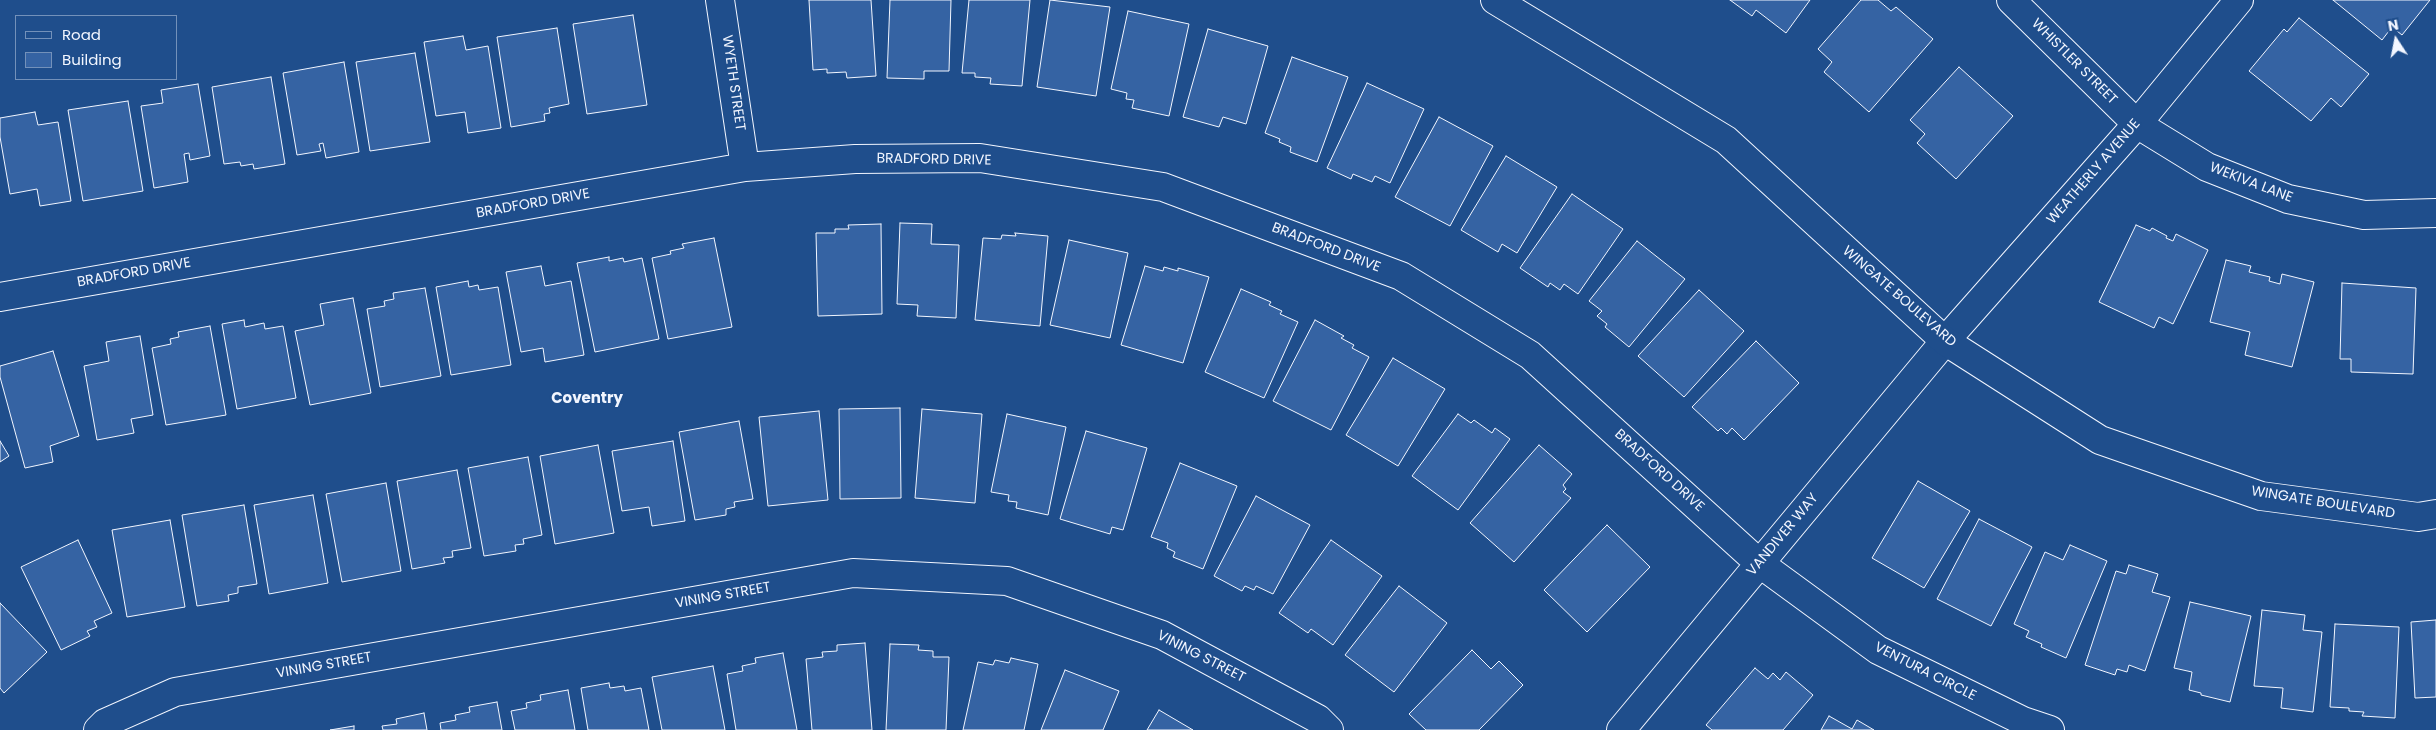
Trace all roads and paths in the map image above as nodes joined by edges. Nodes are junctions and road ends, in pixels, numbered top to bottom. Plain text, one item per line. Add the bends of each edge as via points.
1 (720, 0) edge
2 (1495, 0) edge
3 (2011, 0) edge
4 (2239, 0) edge
5 (2137, 124) junction
6 (745, 167) junction
7 (2436, 213) edge
8 (0, 297) edge
9 (1945, 341) junction
10 (2436, 514) edge
11 (1759, 563) junction
12 (98, 730) edge
13 (1329, 730) edge
14 (1621, 730) edge
15 (2050, 730) edge

1 - 6 street, WYETH STREET
2 - 9 street, WINGATE BOULEVARD via 1726,140
3 - 5 street, WHISTLER STREET
4 - 5 street, WEATHERLY AVENUE
5 - 7 street, WEKIVA LANE via 2207,167 2288,199 2364,215
5 - 9 street, WEATHERLY AVENUE
6 - 8 street, BRADFORD DRIVE
6 - 11 street, BRADFORD DRIVE via 855,160 980,158 1163,187 1401,276 1530,355
9 - 10 street, WINGATE BOULEVARD via 2100,440 2261,496 2418,518
9 - 11 street, VANDIVER WAY
11 - 14 street, VANDIVER WAY
11 - 15 street, VENTURA CIRCLE via 1878,650 2023,721
12 - 13 street, VINING STREET via 105,723 175,692 853,573 1007,581 1162,635 1318,718

